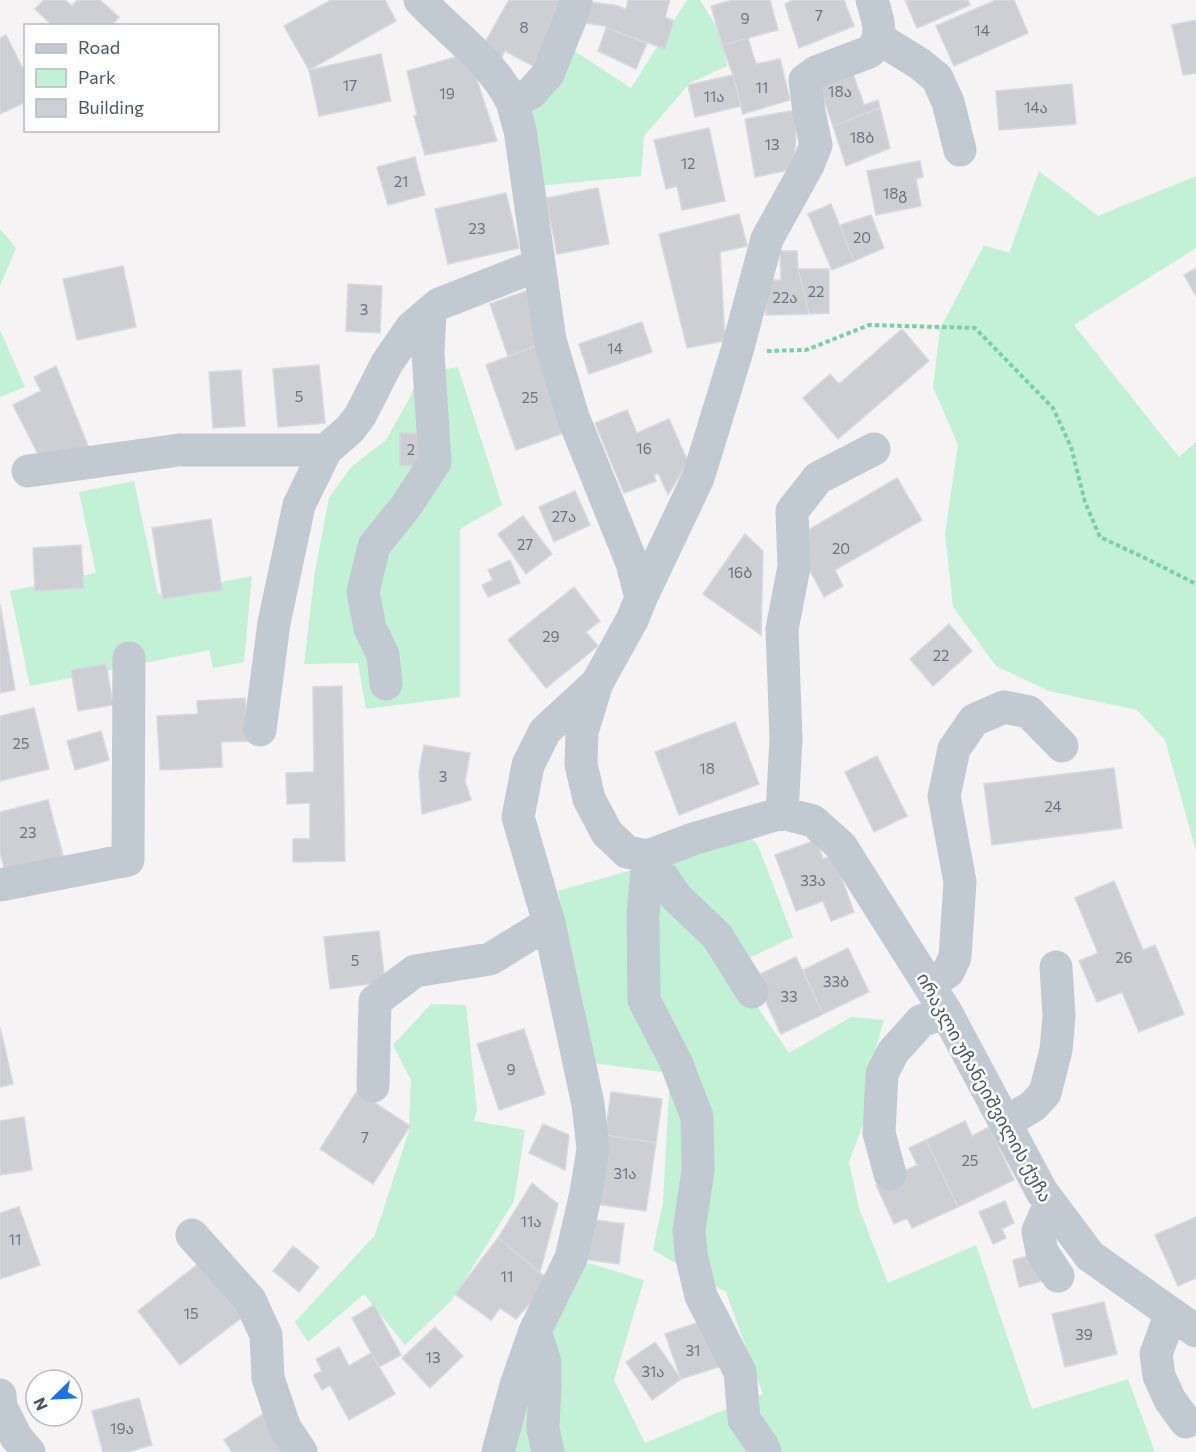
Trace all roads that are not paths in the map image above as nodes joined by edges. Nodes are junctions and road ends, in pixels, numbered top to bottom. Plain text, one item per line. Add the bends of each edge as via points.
1 (420, 0) edge
2 (576, 0) edge
3 (872, 0) edge
4 (878, 38) junction
5 (512, 102) junction
6 (960, 150) dead end
7 (539, 271) junction
8 (430, 312) junction
9 (874, 449) dead end
10 (327, 450) junction
11 (28, 471) dead end
12 (641, 598) junction
13 (129, 658) dead end
14 (597, 683) junction
15 (386, 684) dead end
16 (260, 730) dead end
17 (1062, 746) dead end
18 (782, 813) junction
19 (648, 856) junction
20 (0, 885) edge
21 (549, 923) junction
22 (1056, 967) dead end
23 (929, 984) junction
24 (752, 992) dead end
25 (946, 1012) junction
26 (372, 1086) dead end
27 (1005, 1123) junction
28 (890, 1174) dead end
29 (1050, 1204) junction
30 (192, 1235) dead end
31 (1058, 1276) dead end
32 (1183, 1322) edge
33 (535, 1331) junction
34 (0, 1395) edge
35 (1186, 1422) dead end
36 (30, 1452) edge
37 (301, 1452) edge
38 (498, 1452) edge
39 (548, 1452) edge
40 (765, 1452) edge

1 - 5 street via 484,63
2 - 5 street via 548,74 531,93
3 - 4 street
4 - 6 street via 937,78 948,102
4 - 12 street via 869,52 805,80 816,145 767,239 698,478
5 - 7 street via 520,130
7 - 8 street via 523,271 439,304
7 - 12 street via 550,340 573,417 632,563
8 - 10 street via 412,327 387,363 360,416
8 - 15 street via 428,353 435,462 374,546 363,592 370,628 383,656
9 - 18 street via 818,478 792,511 794,567 782,629 786,739
10 - 11 street via 179,450
10 - 16 street via 299,505 274,623
12 - 14 street
13 - 20 street via 128,860
14 - 19 street via 582,732 581,764 589,799 607,833 627,852
14 - 21 street via 545,730 528,765 518,817
17 - 23 street via 1029,712 1004,707 974,720 954,749 944,796 960,882 955,957 948,972
18 - 19 street
18 - 23 street, ირაკლი უჩანეიშვილის ქუჩა via 813,821 841,846
19 - 24 street via 677,898 717,936
19 - 40 street via 643,916 644,1000 676,1062 697,1117 698,1172 689,1230 691,1254 701,1296 740,1372 744,1419
21 - 26 street via 490,959 416,972 375,1001
21 - 33 street via 588,1104 593,1149 571,1258
22 - 27 street via 1059,1016 1056,1050 1045,1093 1033,1106
23 - 25 street, ირაკლი უჩანეიშვილის ქუჩა
25 - 27 street, ირაკლი უჩანეიშვილის ქუჩა
25 - 28 street via 921,1021 893,1052 882,1074 879,1133
27 - 29 street, ირაკლი უჩანეიშვილის ქუჩა
29 - 31 street via 1038,1231 1042,1252
29 - 32 street, ირაკლი უჩანეიშვილის ქუჩა via 1090,1256
30 - 37 street via 250,1300 266,1335 268,1378 285,1428
32 - 35 street via 1156,1354 1159,1376
33 - 38 street
33 - 39 street via 545,1362 543,1429
34 - 36 street via 1,1407 16,1437

